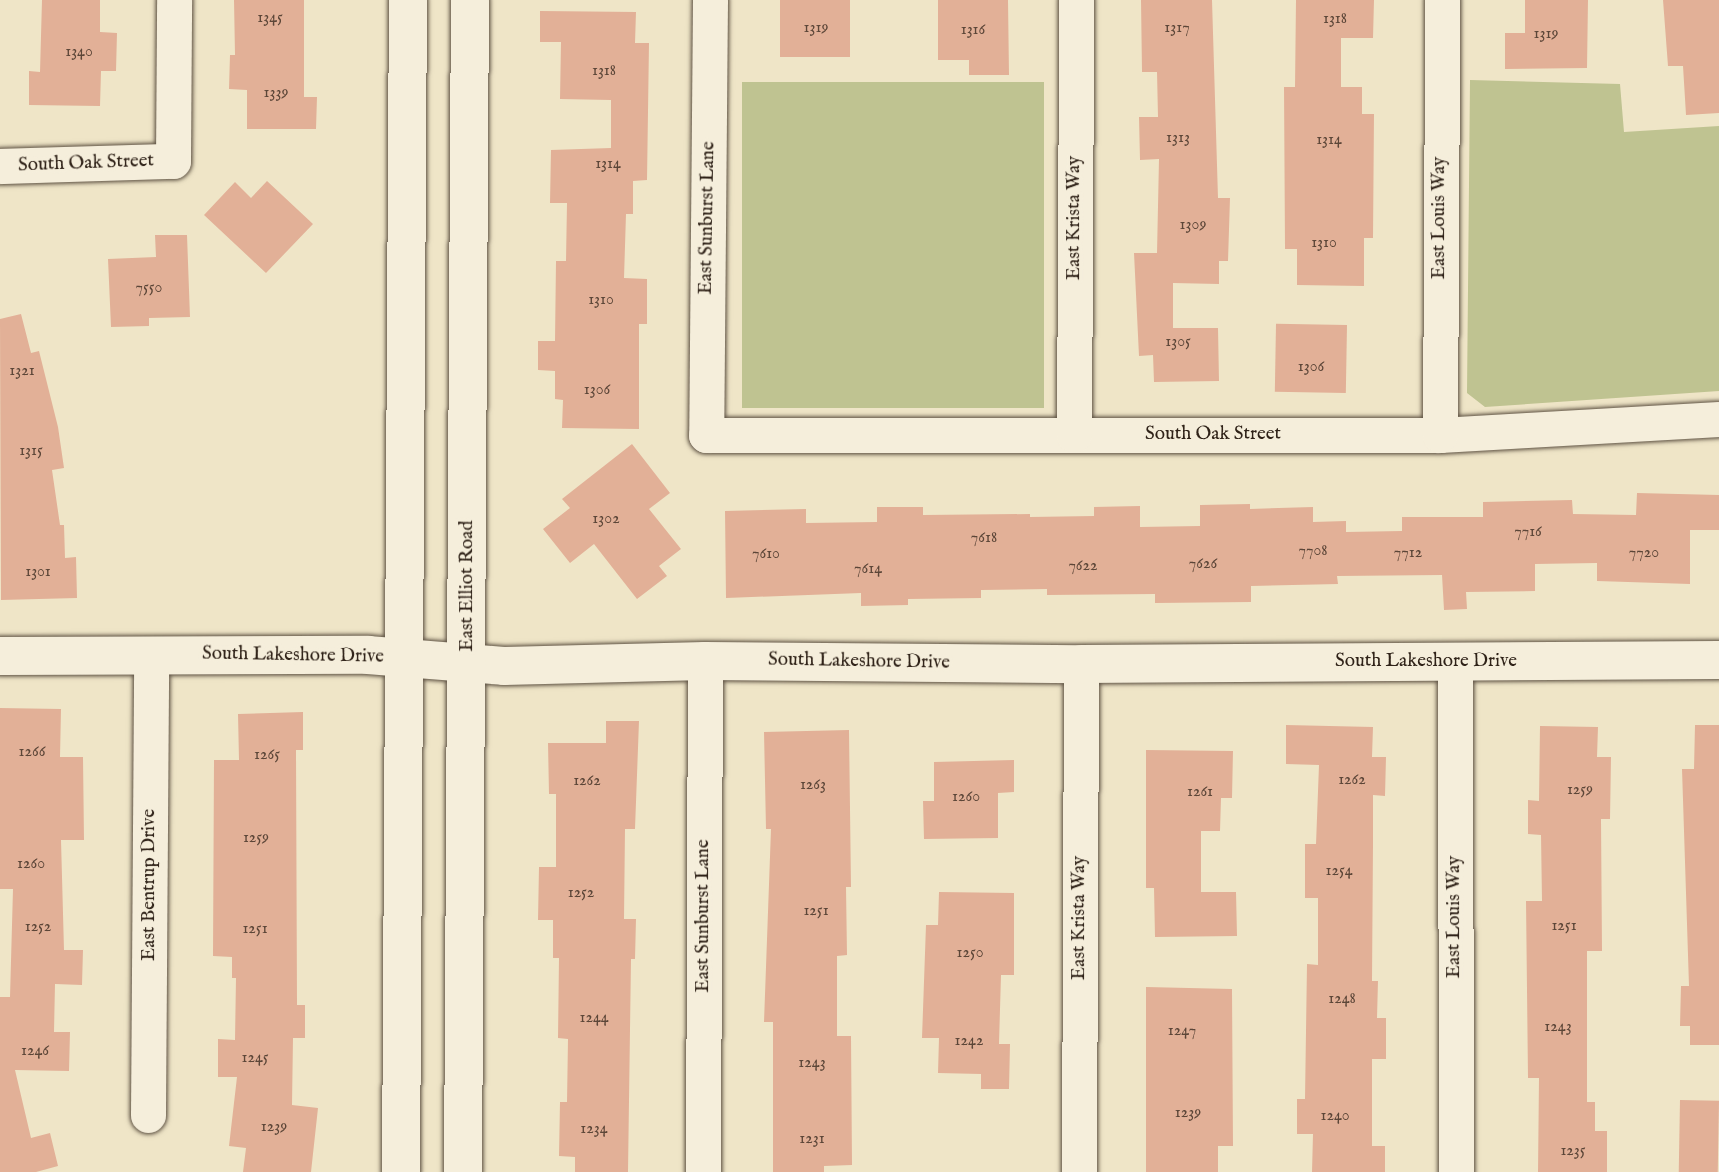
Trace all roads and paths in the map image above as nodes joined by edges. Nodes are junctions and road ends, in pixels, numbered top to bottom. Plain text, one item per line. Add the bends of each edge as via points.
1 (174, 0) edge
2 (408, 0) edge
3 (470, 0) edge
4 (710, 0) edge
5 (1076, 0) edge
6 (1442, 0) edge
7 (0, 166) edge
8 (1719, 419) edge
9 (706, 435) joint
10 (1074, 435) junction
11 (1440, 435) junction
12 (0, 656) edge
13 (152, 656) junction
14 (404, 658) junction
15 (1719, 660) edge
16 (705, 661) junction
17 (1455, 661) junction
18 (468, 663) junction
19 (1081, 664) junction
20 (148, 1115) dead end
21 (401, 1172) edge
22 (463, 1172) edge
23 (703, 1172) edge
24 (1079, 1172) edge
25 (1456, 1172) edge

1 - 7 street, South Oak Street via 173,162
2 - 14 main road
3 - 18 main road, East Elliot Road
4 - 9 street, East Sunburst Lane
5 - 10 street, East Krista Way
6 - 11 street, East Louis Way
8 - 11 street, South Oak Street
9 - 10 street, South Oak Street
10 - 11 street, South Oak Street
12 - 13 main road, South Lakeshore Drive
13 - 14 main road, South Lakeshore Drive
13 - 20 street, East Bentrup Drive
14 - 18 main road, South Lakeshore Drive
14 - 21 main road
15 - 17 main road, South Lakeshore Drive
16 - 18 main road, South Lakeshore Drive
16 - 19 main road, South Lakeshore Drive
16 - 23 street, East Sunburst Lane
17 - 19 main road, South Lakeshore Drive
17 - 25 street, East Louis Way
18 - 22 main road, East Elliot Road
19 - 24 street, East Krista Way

